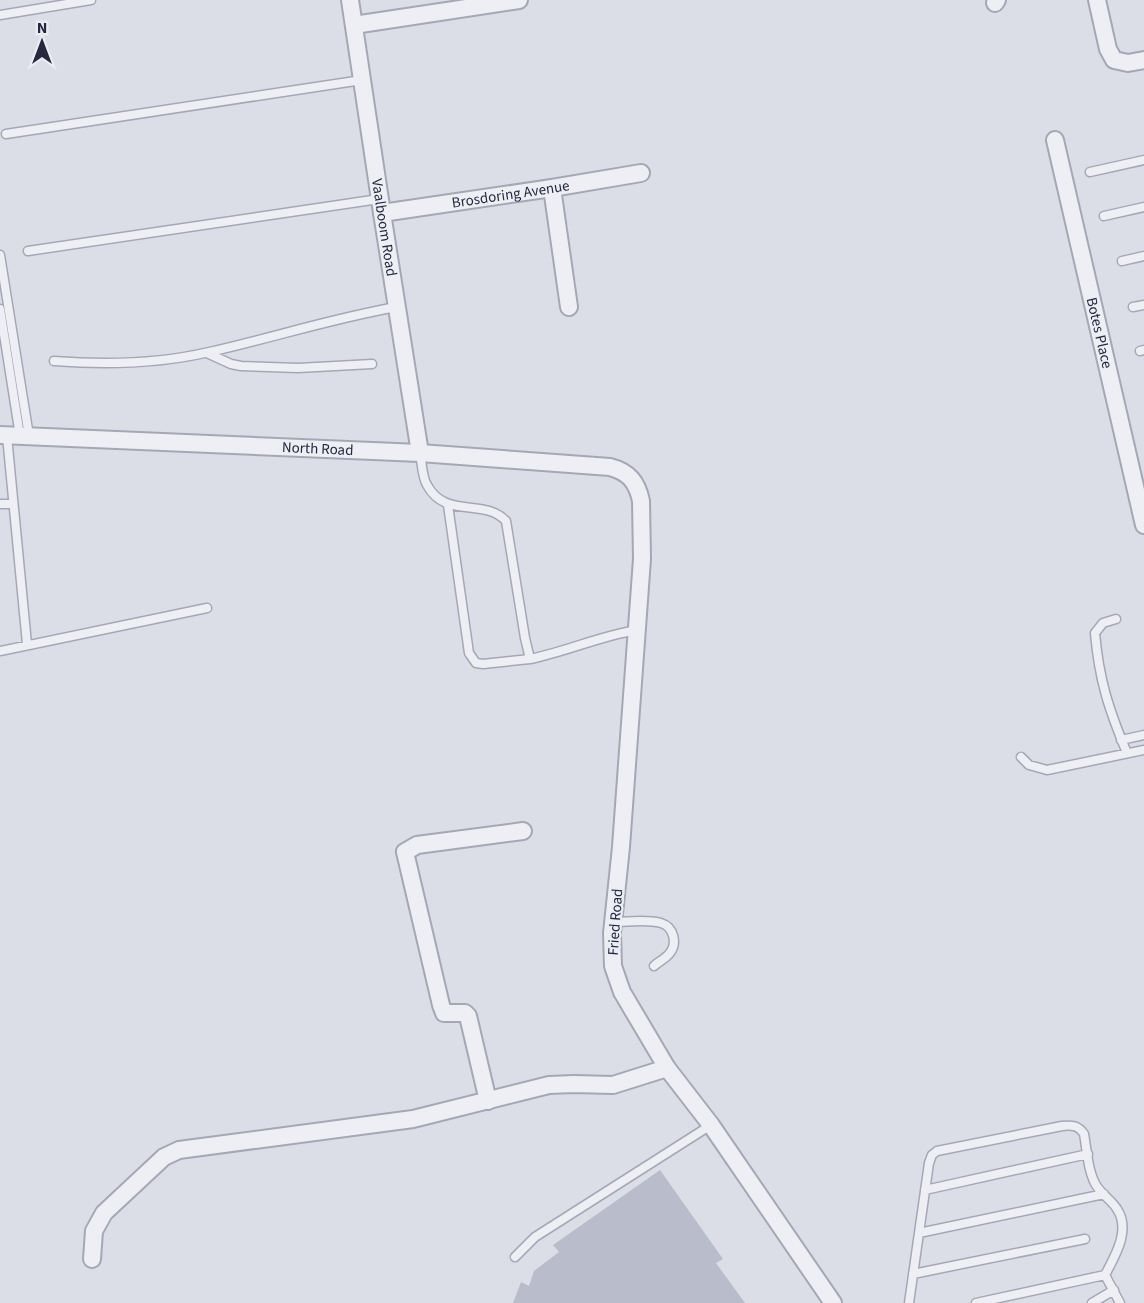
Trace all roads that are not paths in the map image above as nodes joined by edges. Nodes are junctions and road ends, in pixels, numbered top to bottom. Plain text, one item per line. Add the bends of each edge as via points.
1 (91, 0) edge
2 (350, 0) edge
3 (519, 0) edge
4 (1097, 0) edge
5 (0, 15) edge
6 (354, 25) junction
7 (1144, 60) edge
8 (362, 80) junction
9 (6, 134) dead end
10 (1055, 140) dead end
11 (1144, 160) edge
12 (1090, 172) dead end
13 (640, 173) dead end
14 (552, 188) junction
15 (380, 206) junction
16 (1144, 207) edge
17 (1104, 216) dead end
18 (28, 251) dead end
19 (0, 255) edge
20 (1144, 256) edge
21 (1122, 261) dead end
22 (1144, 305) edge
23 (397, 307) junction
24 (569, 307) dead end
25 (1133, 307) dead end
26 (0, 309) edge
27 (207, 353) junction
28 (54, 361) dead end
29 (372, 364) dead end
30 (14, 436) edge
31 (420, 453) junction
32 (631, 477) joint
33 (0, 504) edge
34 (13, 504) junction
35 (448, 505) junction
36 (1144, 525) edge
37 (207, 608) dead end
38 (1116, 619) dead end
39 (637, 630) junction
40 (27, 644) junction
41 (0, 651) edge
42 (530, 658) junction
43 (1144, 735) edge
44 (1121, 740) junction
45 (1144, 750) edge
46 (1127, 753) junction
47 (1021, 757) dead end
48 (523, 831) dead end
49 (614, 922) junction
50 (654, 966) dead end
51 (668, 1068) junction
52 (488, 1101) junction
53 (711, 1125) junction
54 (1088, 1154) junction
55 (925, 1190) junction
56 (1104, 1194) junction
57 (919, 1233) junction
58 (1085, 1239) dead end
59 (515, 1257) dead end
60 (92, 1259) dead end
61 (913, 1274) junction
62 (1106, 1275) junction
63 (1114, 1290) junction
64 (828, 1301) edge
65 (909, 1303) edge
66 (976, 1303) edge
67 (1092, 1303) edge
68 (1120, 1303) edge

1 - 5 lane
2 - 6 street, Vaalboom Road
3 - 6 street
4 - 7 street via 1114,60
6 - 8 street, Vaalboom Road
8 - 9 lane
8 - 15 street, Vaalboom Road
10 - 36 street, Botes Place
11 - 12 lane
13 - 14 street, Brosdoring Avenue
14 - 15 street, Brosdoring Avenue
14 - 24 street
15 - 18 lane
15 - 23 street, Vaalboom Road
16 - 17 lane
19 - 30 lane
20 - 21 lane
22 - 25 lane
23 - 27 lane via 334,319
23 - 31 street, Vaalboom Road
26 - 30 lane
27 - 28 lane via 120,364
27 - 29 lane via 241,366
30 - 31 street, North Road
30 - 34 lane
31 - 32 street, North Road via 610,467
31 - 35 lane via 426,484
32 - 39 street, Fried Road via 639,491 642,516
33 - 34 lane
34 - 40 lane
35 - 42 lane via 495,512 506,521
35 - 42 lane via 469,653 476,663 483,664
37 - 40 lane
38 - 44 lane via 1103,623 1095,633 1106,699
39 - 42 lane
39 - 49 street, Fried Road
40 - 41 lane
43 - 44 lane
44 - 46 lane
45 - 46 lane
46 - 47 lane via 1047,770 1029,765
48 - 52 street via 417,845 405,852 441,1005 444,1013 468,1016
49 - 50 lane via 655,922 669,928 673,948
49 - 51 street, Fried Road via 612,953 617,979
51 - 52 street via 613,1085 549,1085
51 - 53 street, Fried Road
52 - 60 street via 413,1119 179,1150 164,1157 104,1214 94,1231
53 - 59 lane via 535,1237
53 - 64 street, Fried Road
54 - 55 lane
54 - 55 lane via 1084,1134 1072,1125 937,1151 929,1163
54 - 56 lane via 1097,1188
55 - 57 lane
56 - 57 lane
56 - 62 lane via 1119,1210 1122,1234
57 - 61 lane
58 - 61 lane
61 - 65 lane
62 - 63 lane
62 - 66 lane
63 - 67 lane
63 - 68 lane

